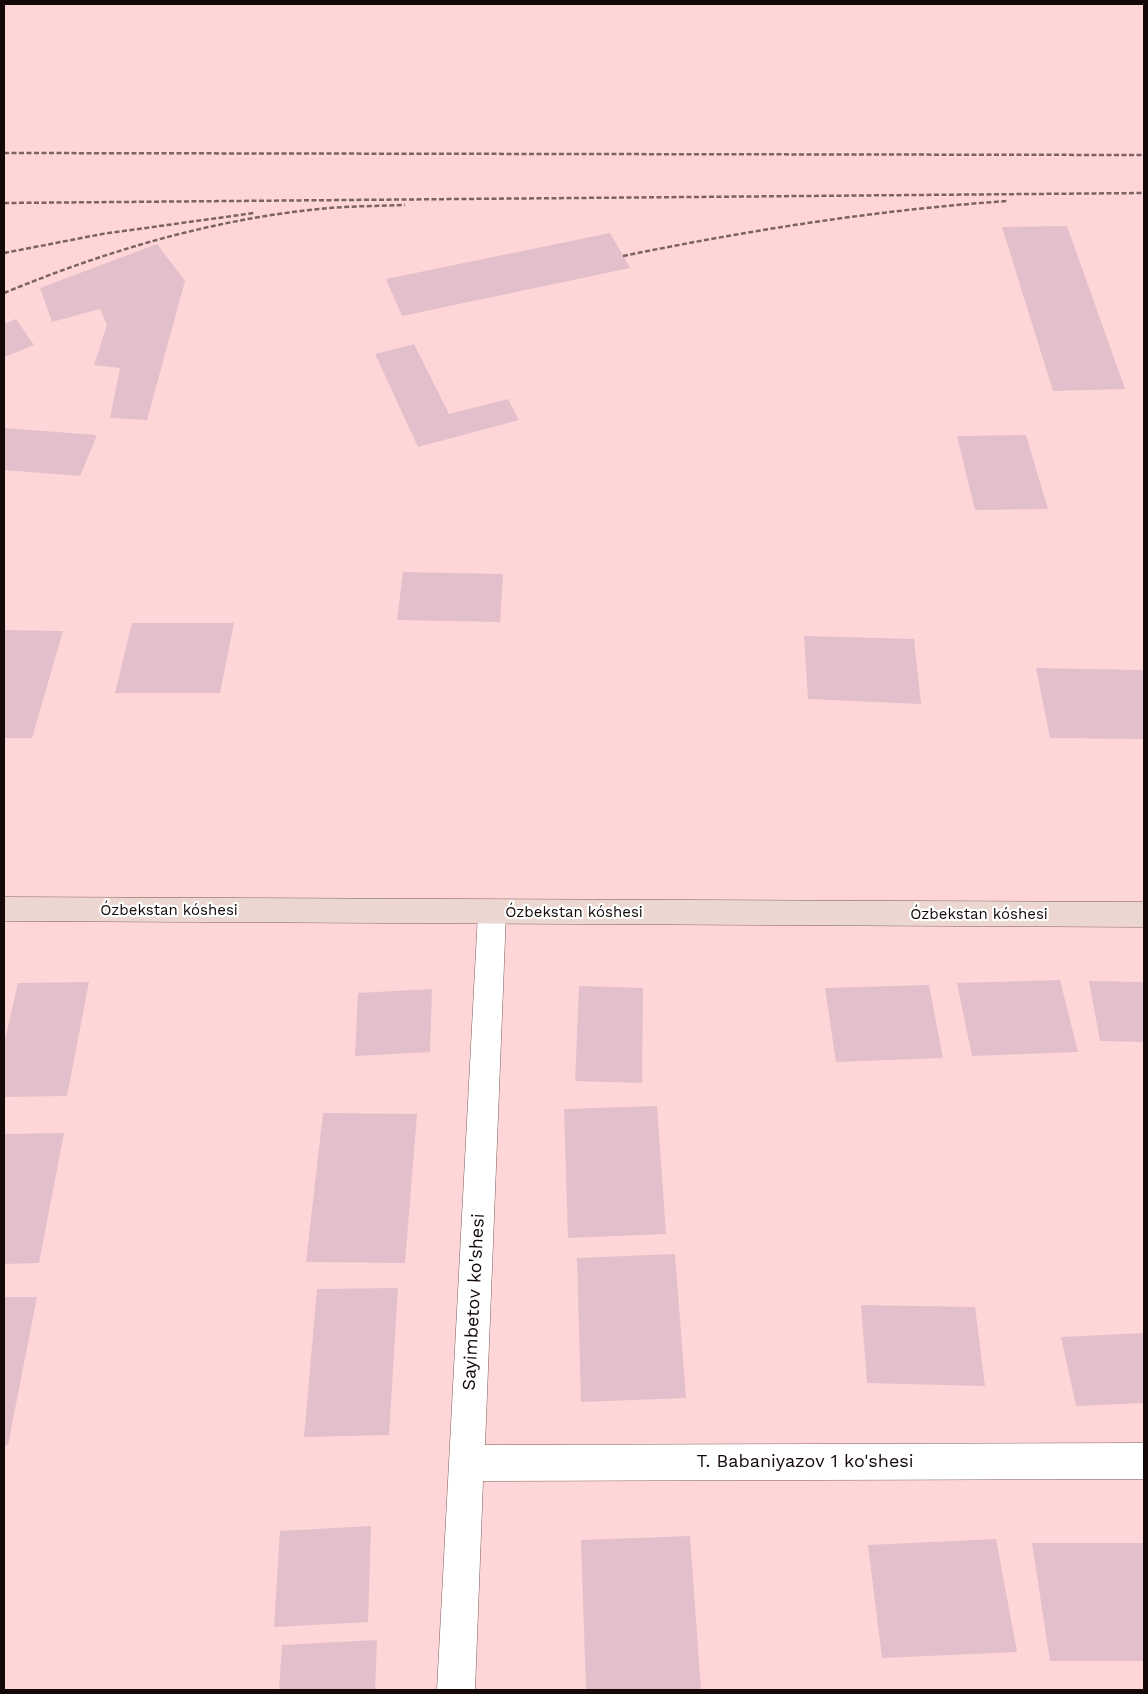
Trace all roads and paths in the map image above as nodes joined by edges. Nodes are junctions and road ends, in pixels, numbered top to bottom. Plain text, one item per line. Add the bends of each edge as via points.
1 (4, 909) edge
2 (492, 913) junction
3 (1144, 915) edge
4 (1144, 1461) edge
5 (466, 1463) junction
6 (456, 1690) edge

1 - 2 street, Ózbekstan kóshesi
2 - 3 street, Ózbekstan kóshesi
2 - 5 street, Sayimbetov ko'shesi
4 - 5 street, T. Babaniyazov 1 ko'shesi
5 - 6 street, Sayimbetov ko'shesi

